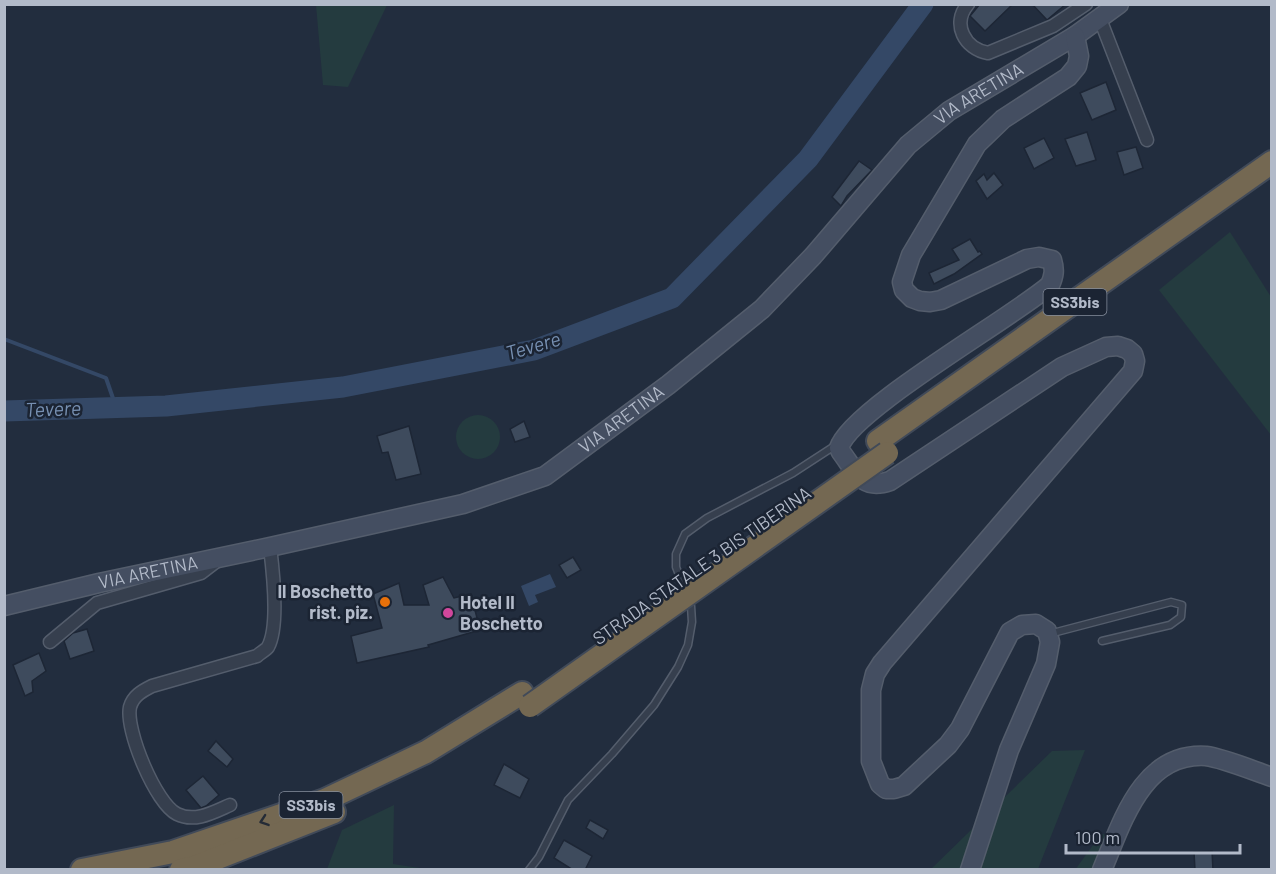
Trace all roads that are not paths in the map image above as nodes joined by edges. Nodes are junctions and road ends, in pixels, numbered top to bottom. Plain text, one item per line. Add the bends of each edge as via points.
1 (968, 4) edge
2 (1086, 4) edge
3 (1119, 4) edge
4 (1100, 19) junction
5 (1075, 36) junction
6 (1147, 140) dead end
7 (1272, 162) edge
8 (1272, 180) edge
9 (841, 442) junction
10 (883, 447) junction
11 (270, 548) junction
12 (222, 557) junction
13 (4, 606) edge
14 (1048, 634) junction
15 (1102, 641) dead end
16 (50, 642) dead end
17 (526, 699) junction
18 (1272, 777) edge
19 (230, 805) dead end
20 (82, 870) edge
21 (181, 870) edge
22 (529, 870) edge
23 (970, 870) edge
24 (1102, 870) edge

1 - 2 street via 959,24 963,35 978,51 988,53 1053,26
3 - 4 street, VIA ARETINA
4 - 5 street, VIA ARETINA
4 - 6 street
5 - 9 street via 1077,66 1068,77 1003,119 977,144 911,255 902,282 912,298 941,300 1039,256 1052,260 1054,276 1050,285 880,404
5 - 11 street, VIA ARETINA via 949,111 908,145 762,309 545,476 463,504
7 - 10 highway, STRADA STATALE 3 BIS TIBERINA / SS3bis
8 - 10 highway, STRADA STATALE 3 BIS TIBERINA / SS3bis
9 - 14 street via 841,452 864,482 890,482 1062,367 1106,347 1118,346 1133,354 1133,371 875,674 869,744 879,784 886,789 904,786 948,745 1010,632 1022,625 1036,624
9 - 22 lane via 685,534 676,554 676,567 691,606 692,622 678,668 654,705 568,800
10 - 17 highway, STRADA STATALE 3 BIS TIBERINA / SS3bis
11 - 12 street, VIA ARETINA
11 - 19 street via 274,585 267,648 256,656 152,686 134,698 130,708 134,740 162,801 177,815 199,818
12 - 13 street, VIA ARETINA
12 - 16 street via 201,573 97,603
14 - 15 lane via 1171,602 1182,605 1181,617 1170,625
14 - 23 street via 1046,664 1009,750
17 -> 20 highway, STRADA STATALE 3 BIS TIBERINA / SS3bis via 325,800 173,852
17 - 21 highway, STRADA STATALE 3 BIS TIBERINA / SS3bis via 432,766 330,814
18 - 24 street via 1208,756 1174,760 1143,784 1130,803

